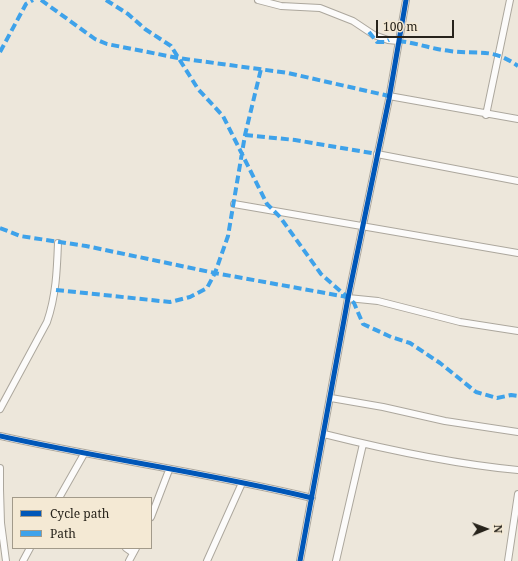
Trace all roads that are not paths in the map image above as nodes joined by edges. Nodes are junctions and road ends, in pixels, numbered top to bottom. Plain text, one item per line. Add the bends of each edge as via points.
1 (258, 0) edge
2 (406, 0) edge
3 (510, 0) edge
4 (398, 41) junction
5 (389, 96) junction
6 (486, 115) junction
7 (518, 119) edge
8 (377, 154) junction
9 (518, 181) edge
10 (234, 204) dead end
11 (362, 226) junction
12 (58, 242) dead end
13 (518, 253) edge
14 (348, 298) junction
15 (518, 331) edge
16 (331, 398) junction
17 (0, 409) edge
18 (518, 432) edge
19 (324, 434) junction
20 (0, 436) edge
21 (363, 444) junction
22 (84, 454) junction
23 (0, 468) edge
24 (169, 470) junction
25 (518, 470) edge
26 (242, 483) junction
27 (0, 489) edge
28 (518, 494) edge
29 (60, 497) edge
30 (312, 498) junction
31 (152, 515) edge
32 (29, 549) edge
33 (135, 550) edge
34 (6, 561) edge
35 (23, 561) edge
36 (129, 561) edge
37 (206, 561) edge
38 (300, 561) edge
39 (336, 561) edge
40 (508, 561) edge

1 - 4 street via 281,6 320,8 353,21 388,40
2 - 4 street
3 - 6 street
4 - 5 street
5 - 6 street
5 - 8 street
6 - 7 street
8 - 9 street
8 - 11 street
10 - 11 street
11 - 13 street
11 - 14 street
12 - 17 street via 56,290 52,308
14 - 15 street via 378,301 460,322
14 - 16 street
16 - 18 street via 445,421
16 - 19 street
19 - 21 street
19 - 30 street
20 - 22 street
21 - 25 street via 477,466
21 - 39 street
22 - 24 street
22 - 29 street
23 - 27 street
24 - 26 street
24 - 31 street
26 - 30 street
26 - 37 street
27 - 34 street
28 - 40 street
30 - 38 street
32 - 35 street
33 - 36 street

